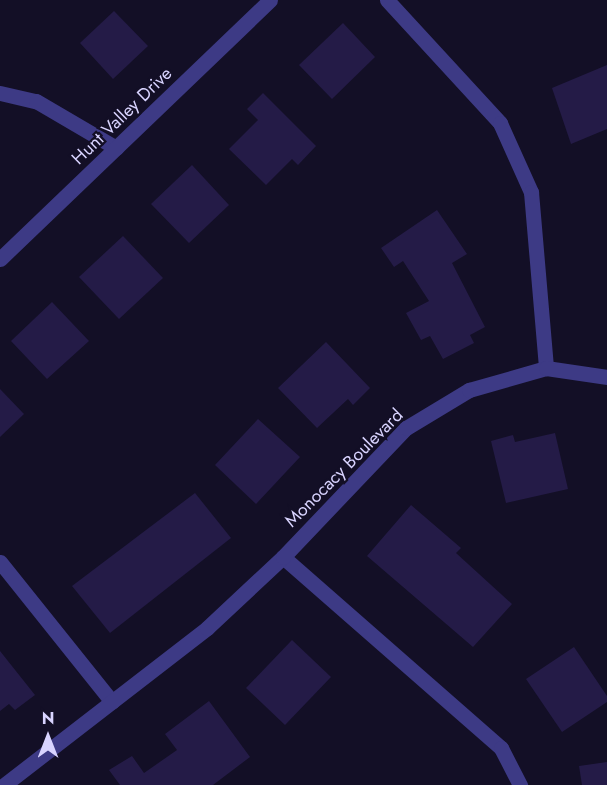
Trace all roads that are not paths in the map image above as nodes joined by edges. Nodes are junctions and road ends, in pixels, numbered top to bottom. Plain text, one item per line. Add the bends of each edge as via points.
1 (270, 0) edge
2 (389, 1) edge
3 (0, 93) edge
4 (116, 148) junction
5 (0, 259) edge
6 (546, 368) junction
7 (607, 377) edge
8 (283, 557) junction
9 (0, 562) edge
10 (112, 702) junction
11 (4, 785) edge
12 (520, 785) edge

1 - 4 street, Hunt Valley Drive
2 - 6 street via 500,123 531,192
3 - 4 street via 36,101
4 - 5 street, Hunt Valley Drive
6 - 7 street, Monocacy Boulevard
6 - 8 street, Monocacy Boulevard via 469,390 406,428
8 - 10 street, Monocacy Boulevard via 207,628
8 - 12 street via 501,748
9 - 10 street
10 - 11 street, Monocacy Boulevard

